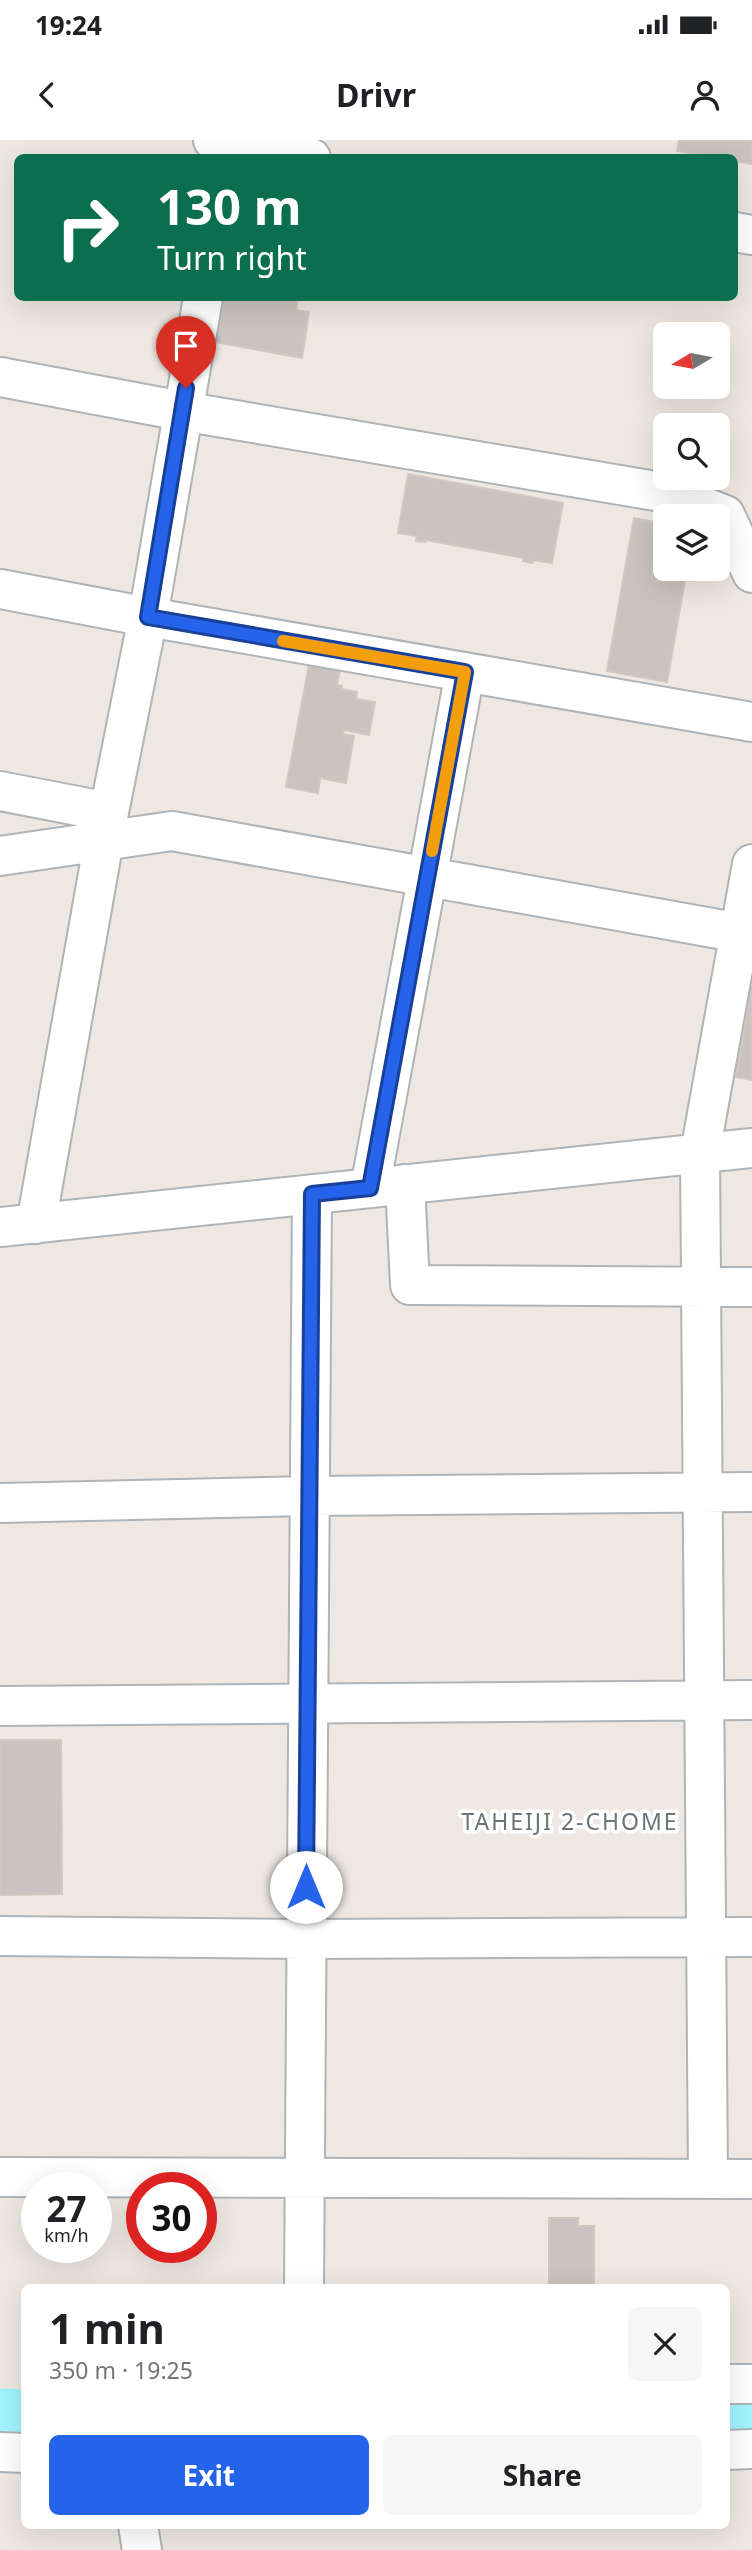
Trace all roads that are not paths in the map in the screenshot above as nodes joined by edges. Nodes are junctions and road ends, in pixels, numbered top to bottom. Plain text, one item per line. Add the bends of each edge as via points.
1 (226, 145) edge
2 (285, 154) edge
3 (202, 301) edge
4 (0, 377) edge
5 (182, 411) junction
6 (752, 573) edge
7 (0, 589) edge
8 (148, 617) junction
9 (465, 672) junction
10 (752, 722) edge
11 (0, 791) edge
12 (107, 826) junction
13 (0, 856) edge
14 (752, 863) edge
15 (427, 877) junction
16 (746, 934) edge
17 (752, 1148) edge
18 (700, 1153) junction
19 (387, 1186) junction
20 (312, 1194) junction
21 (18, 1225) edge
22 (701, 1287) junction
23 (752, 1287) edge
24 (703, 1492) junction
25 (752, 1492) edge
26 (309, 1496) junction
27 (0, 1503) edge
28 (704, 1700) junction
29 (752, 1700) edge
30 (307, 1704) junction
31 (0, 1706) edge
32 (0, 1936) edge
33 (706, 1937) junction
34 (752, 1937) edge
35 (306, 1939) junction
36 (303, 2176) junction
37 (0, 2177) edge
38 (708, 2179) junction
39 (752, 2179) edge
40 (304, 2284) edge
41 (730, 2384) edge
42 (752, 2384) edge
43 (752, 2449) edge
44 (730, 2450) edge
45 (0, 2452) edge
46 (21, 2453) edge
47 (139, 2529) edge
48 (142, 2550) edge

1 - 2 street
3 - 5 street
4 - 5 street
5 - 6 street via 673,494 725,515
5 - 8 street
7 - 8 street
8 - 9 street
8 - 12 street
9 - 10 street
9 - 15 street
11 - 12 street
12 - 13 street
12 - 15 street via 172,831
12 - 21 street
14 - 16 street
15 - 16 street
15 - 19 street
16 - 18 street
17 - 18 street
18 - 19 street
18 - 22 street
19 - 20 street
19 - 22 street via 410,1286
20 - 21 street
20 - 26 street
22 - 23 street
22 - 24 street
24 - 25 street
24 - 26 street
24 - 28 street
26 - 27 street
26 - 30 street
28 - 29 street
28 - 30 street
28 - 33 street
30 - 31 street
30 - 35 street
32 - 35 street
33 - 34 street
33 - 35 street
33 - 38 street
35 - 36 street
36 - 37 street
36 - 38 street
36 - 40 street
38 - 39 street
41 - 42 street
43 - 44 street
45 - 46 street
47 - 48 street

